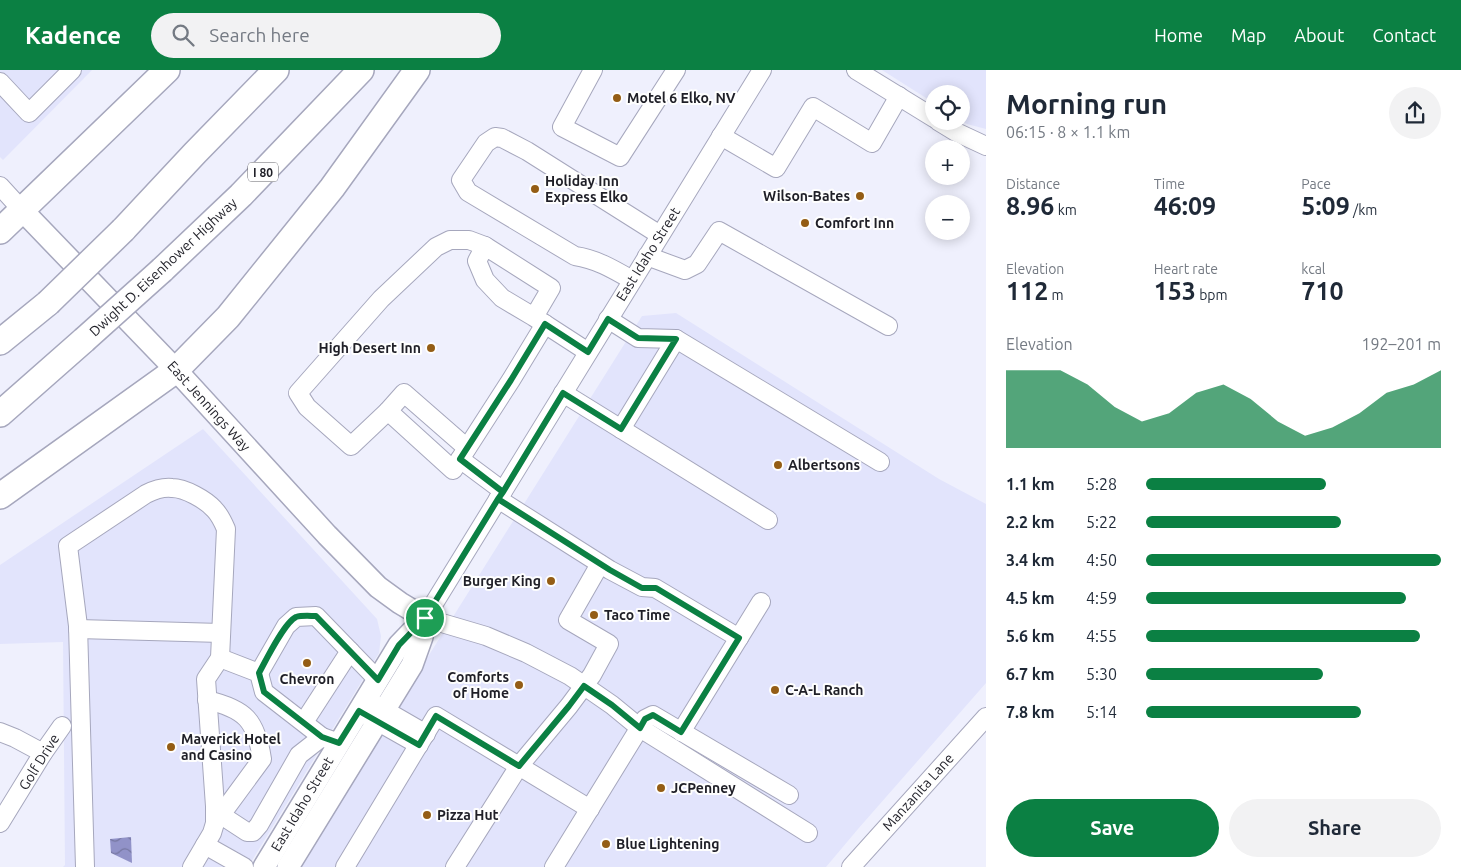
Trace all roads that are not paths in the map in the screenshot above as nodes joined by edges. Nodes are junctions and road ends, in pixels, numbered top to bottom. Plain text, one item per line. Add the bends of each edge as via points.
1 (72, 70) edge
2 (167, 70) edge
3 (276, 70) edge
4 (361, 70) edge
5 (417, 70) edge
6 (593, 70) edge
7 (676, 70) edge
8 (761, 70) edge
9 (856, 70) edge
10 (0, 82) edge
11 (899, 96) junction
12 (925, 112) edge
13 (953, 130) edge
14 (721, 136) junction
15 (986, 146) edge
16 (0, 186) edge
17 (22, 209) junction
18 (0, 231) edge
19 (660, 235) junction
20 (484, 246) junction
21 (647, 256) junction
22 (632, 280) junction
23 (608, 319) junction
24 (540, 321) junction
25 (888, 326) dead end
26 (676, 339) junction
27 (0, 342) edge
28 (588, 352) junction
29 (176, 370) junction
30 (563, 393) junction
31 (388, 411) junction
32 (0, 414) edge
33 (621, 429) junction
34 (464, 453) junction
35 (880, 462) dead end
36 (500, 495) junction
37 (0, 496) edge
38 (768, 520) dead end
39 (600, 564) junction
40 (761, 602) dead end
41 (425, 618) junction
42 (78, 629) junction
43 (221, 632) junction
44 (739, 638) junction
45 (350, 651) junction
46 (220, 658) junction
47 (259, 673) junction
48 (378, 680) junction
49 (584, 686) junction
50 (208, 700) junction
51 (372, 710) junction
52 (986, 717) edge
53 (304, 722) junction
54 (62, 726) dead end
55 (640, 728) junction
56 (0, 732) edge
57 (681, 732) junction
58 (422, 739) junction
59 (331, 740) junction
60 (43, 753) junction
61 (519, 766) junction
62 (789, 795) dead end
63 (590, 809) junction
64 (218, 819) junction
65 (0, 823) edge
66 (808, 833) dead end
67 (205, 845) junction
68 (85, 867) edge
69 (192, 867) edge
70 (244, 867) edge
71 (264, 867) edge
72 (288, 867) edge
73 (345, 867) edge
74 (455, 867) edge
75 (554, 867) edge
76 (851, 867) edge

1 - 10 street via 29,113
2 - 17 highway
3 - 27 highway, bridge via 48,303
4 - 32 highway, Dwight D. Eisenhower Highway / I 80, bridge via 241,195
5 - 29 highway via 332,188 228,317
6 - 7 street via 562,127 620,157
8 - 14 street, East Idaho Street
9 - 11 street
11 - 12 street
11 - 14 street via 872,143 813,108 776,168
13 - 15 street
14 - 19 street, East Idaho Street
16 - 17 street, East Jennings Way
17 - 18 highway
17 - 29 main road, East Jennings Way
19 - 21 street, East Idaho Street
19 - 22 street via 502,138 495,137 486,143 461,180 468,192 575,256 589,258
20 - 24 street via 477,261 485,280 502,298
20 - 24 street via 551,288
20 - 31 street via 469,240 450,240 436,247 381,299 298,393 307,407 351,446
21 - 22 street, East Idaho Street
21 - 25 street via 685,270 697,264 719,232
22 - 23 street, East Idaho Street
23 - 26 street via 638,338
23 - 28 street, East Idaho Street
24 - 28 street
24 - 34 street
26 - 33 street
26 - 35 street
28 - 30 street, East Idaho Street
29 - 37 highway
29 - 41 main road, East Jennings Way via 372,580
30 - 33 street
30 - 36 street, East Idaho Street
31 - 34 street via 453,470
31 - 34 street via 404,393
33 - 38 street
34 - 36 street
36 - 39 street
36 - 41 street, East Idaho Street
39 - 44 street via 642,588 656,588
39 - 49 street via 568,620 609,644
40 - 44 street
41 - 48 main road, East Idaho Street via 399,645
41 - 49 street via 467,629 526,653
41 - 51 main road, East Idaho Street via 421,642 412,665
42 - 43 street
42 - 43 street via 68,546 146,494 173,488 192,494 214,508 226,529
42 - 68 street
43 - 46 street
44 - 57 street
45 - 47 street via 316,616 296,618 286,626
45 - 48 street
45 - 53 street
46 - 47 street
46 - 50 street via 206,679
47 - 53 street via 264,692
48 - 51 main road, East Idaho Street
49 - 55 street
49 - 61 street
50 - 64 street
50 - 64 street via 244,714 258,735 262,759
51 - 58 street
51 - 59 main road, East Idaho Street
51 - 72 main road, East Idaho Street
52 - 76 street, Manzanita Lane
53 - 59 street
54 - 60 street, Golf Drive
55 - 57 street via 645,719 653,715
55 - 63 street
55 - 66 street
56 - 60 street
57 - 62 street
58 - 61 street via 436,716
58 - 73 street
59 - 64 street via 298,755 253,832
59 - 71 main road, East Idaho Street
60 - 65 street, Golf Drive
61 - 63 street
61 - 74 street
63 - 75 street
64 - 67 street
67 - 69 street
67 - 70 street

